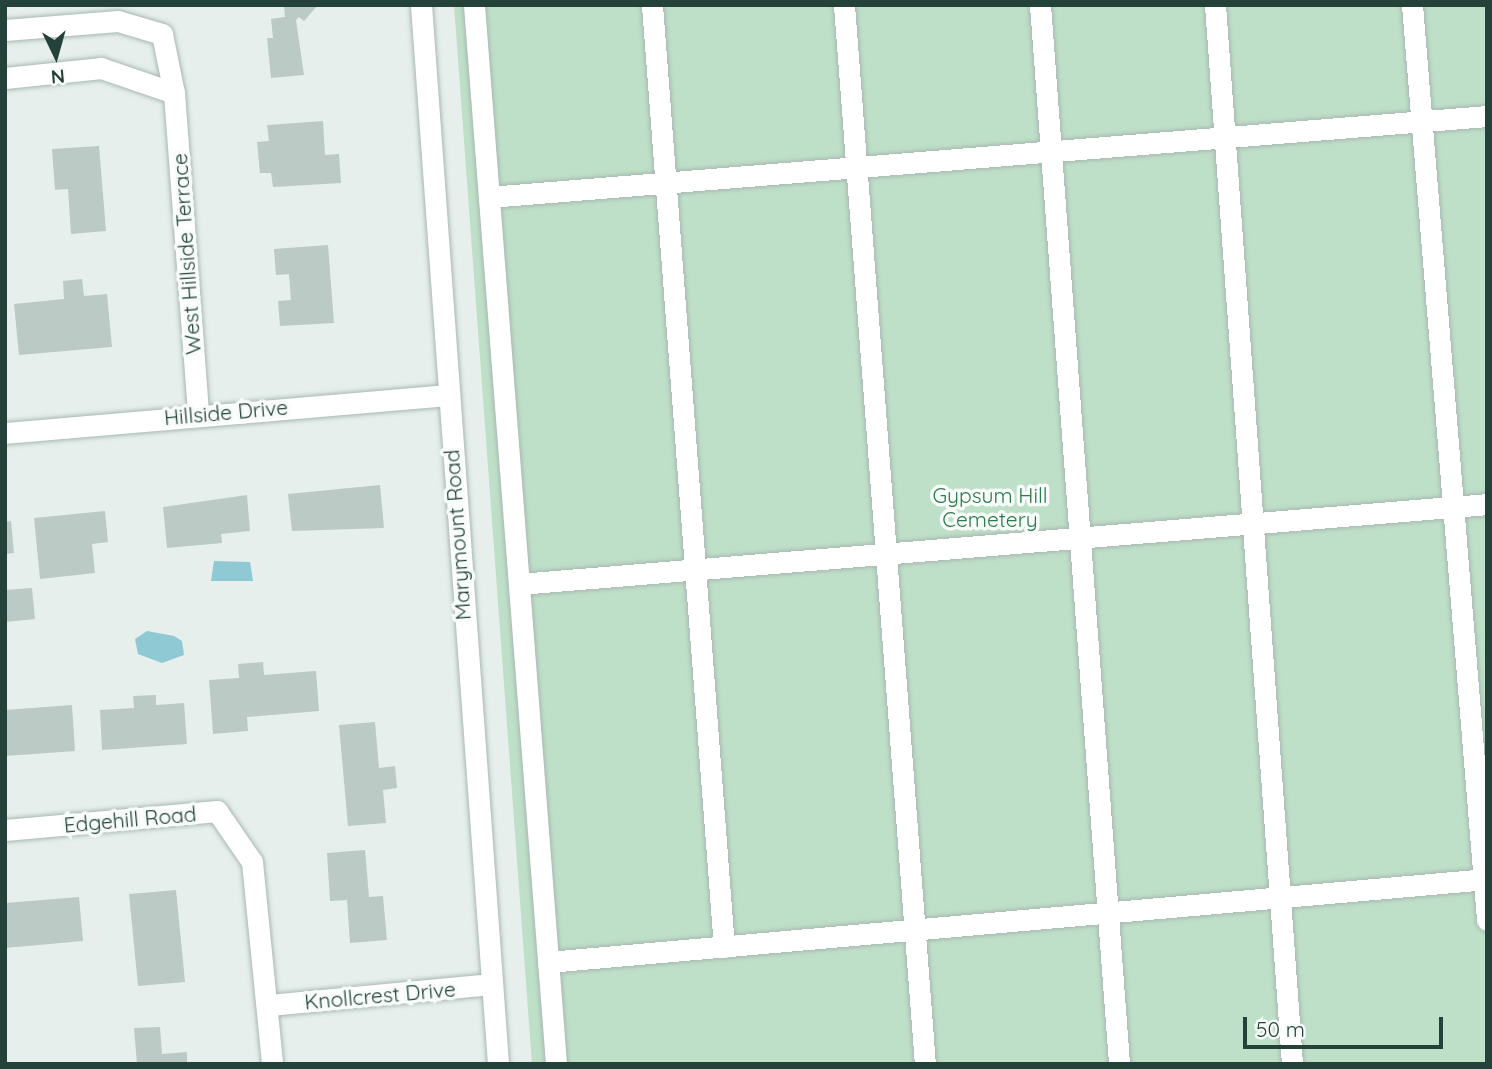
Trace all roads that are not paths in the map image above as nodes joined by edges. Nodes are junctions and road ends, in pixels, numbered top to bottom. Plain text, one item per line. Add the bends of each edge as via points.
1 (421, 5) edge
2 (474, 5) edge
3 (652, 5) edge
4 (844, 5) edge
5 (1040, 5) edge
6 (1215, 5) edge
7 (1412, 5) edge
8 (5, 30) edge
9 (5, 78) edge
10 (174, 93) junction
11 (1487, 116) edge
12 (1422, 121) junction
13 (1224, 137) junction
14 (1051, 151) junction
15 (857, 167) junction
16 (666, 182) junction
17 (489, 197) junction
18 (446, 395) junction
19 (198, 414) junction
20 (5, 433) edge
21 (1487, 504) edge
22 (1453, 507) junction
23 (1252, 522) junction
24 (1080, 538) junction
25 (886, 554) junction
26 (695, 569) junction
27 (519, 584) junction
28 (5, 830) edge
29 (1485, 879) edge
30 (1280, 897) junction
31 (1108, 912) junction
32 (1487, 920) edge
33 (915, 930) junction
34 (724, 947) junction
35 (548, 962) junction
36 (492, 984) junction
37 (269, 1005) junction
38 (272, 1064) edge
39 (498, 1064) edge
40 (556, 1064) edge
41 (925, 1064) edge
42 (1119, 1064) edge
43 (1292, 1064) edge

1 - 18 street, Marymount Road
2 - 17 street
3 - 16 street
4 - 15 street
5 - 14 street
6 - 13 street
7 - 12 street
8 - 10 street, West Hillside Terrace via 118,21 162,34
9 - 10 street via 101,68
10 - 19 street, West Hillside Terrace
11 - 12 street
12 - 13 street
12 - 22 street
13 - 14 street
13 - 23 street
14 - 15 street
14 - 24 street
15 - 16 street
15 - 25 street
16 - 17 street
16 - 26 street
17 - 27 street
18 - 19 street, Hillside Drive
18 - 36 street, Marymount Road
19 - 20 street, Hillside Drive
21 - 22 street
22 - 23 street
22 - 29 street
23 - 24 street
23 - 30 street
24 - 25 street
24 - 31 street
25 - 26 street
25 - 33 street
26 - 27 street
26 - 34 street
27 - 35 street
28 - 37 street, Edgehill Road via 216,811 251,862
29 - 30 street
29 - 32 street
30 - 31 street
30 - 43 street
31 - 33 street
31 - 42 street
33 - 34 street
33 - 41 street
34 - 35 street
35 - 40 street
36 - 37 street, Knollcrest Drive
36 - 39 street, Marymount Road
37 - 38 street

